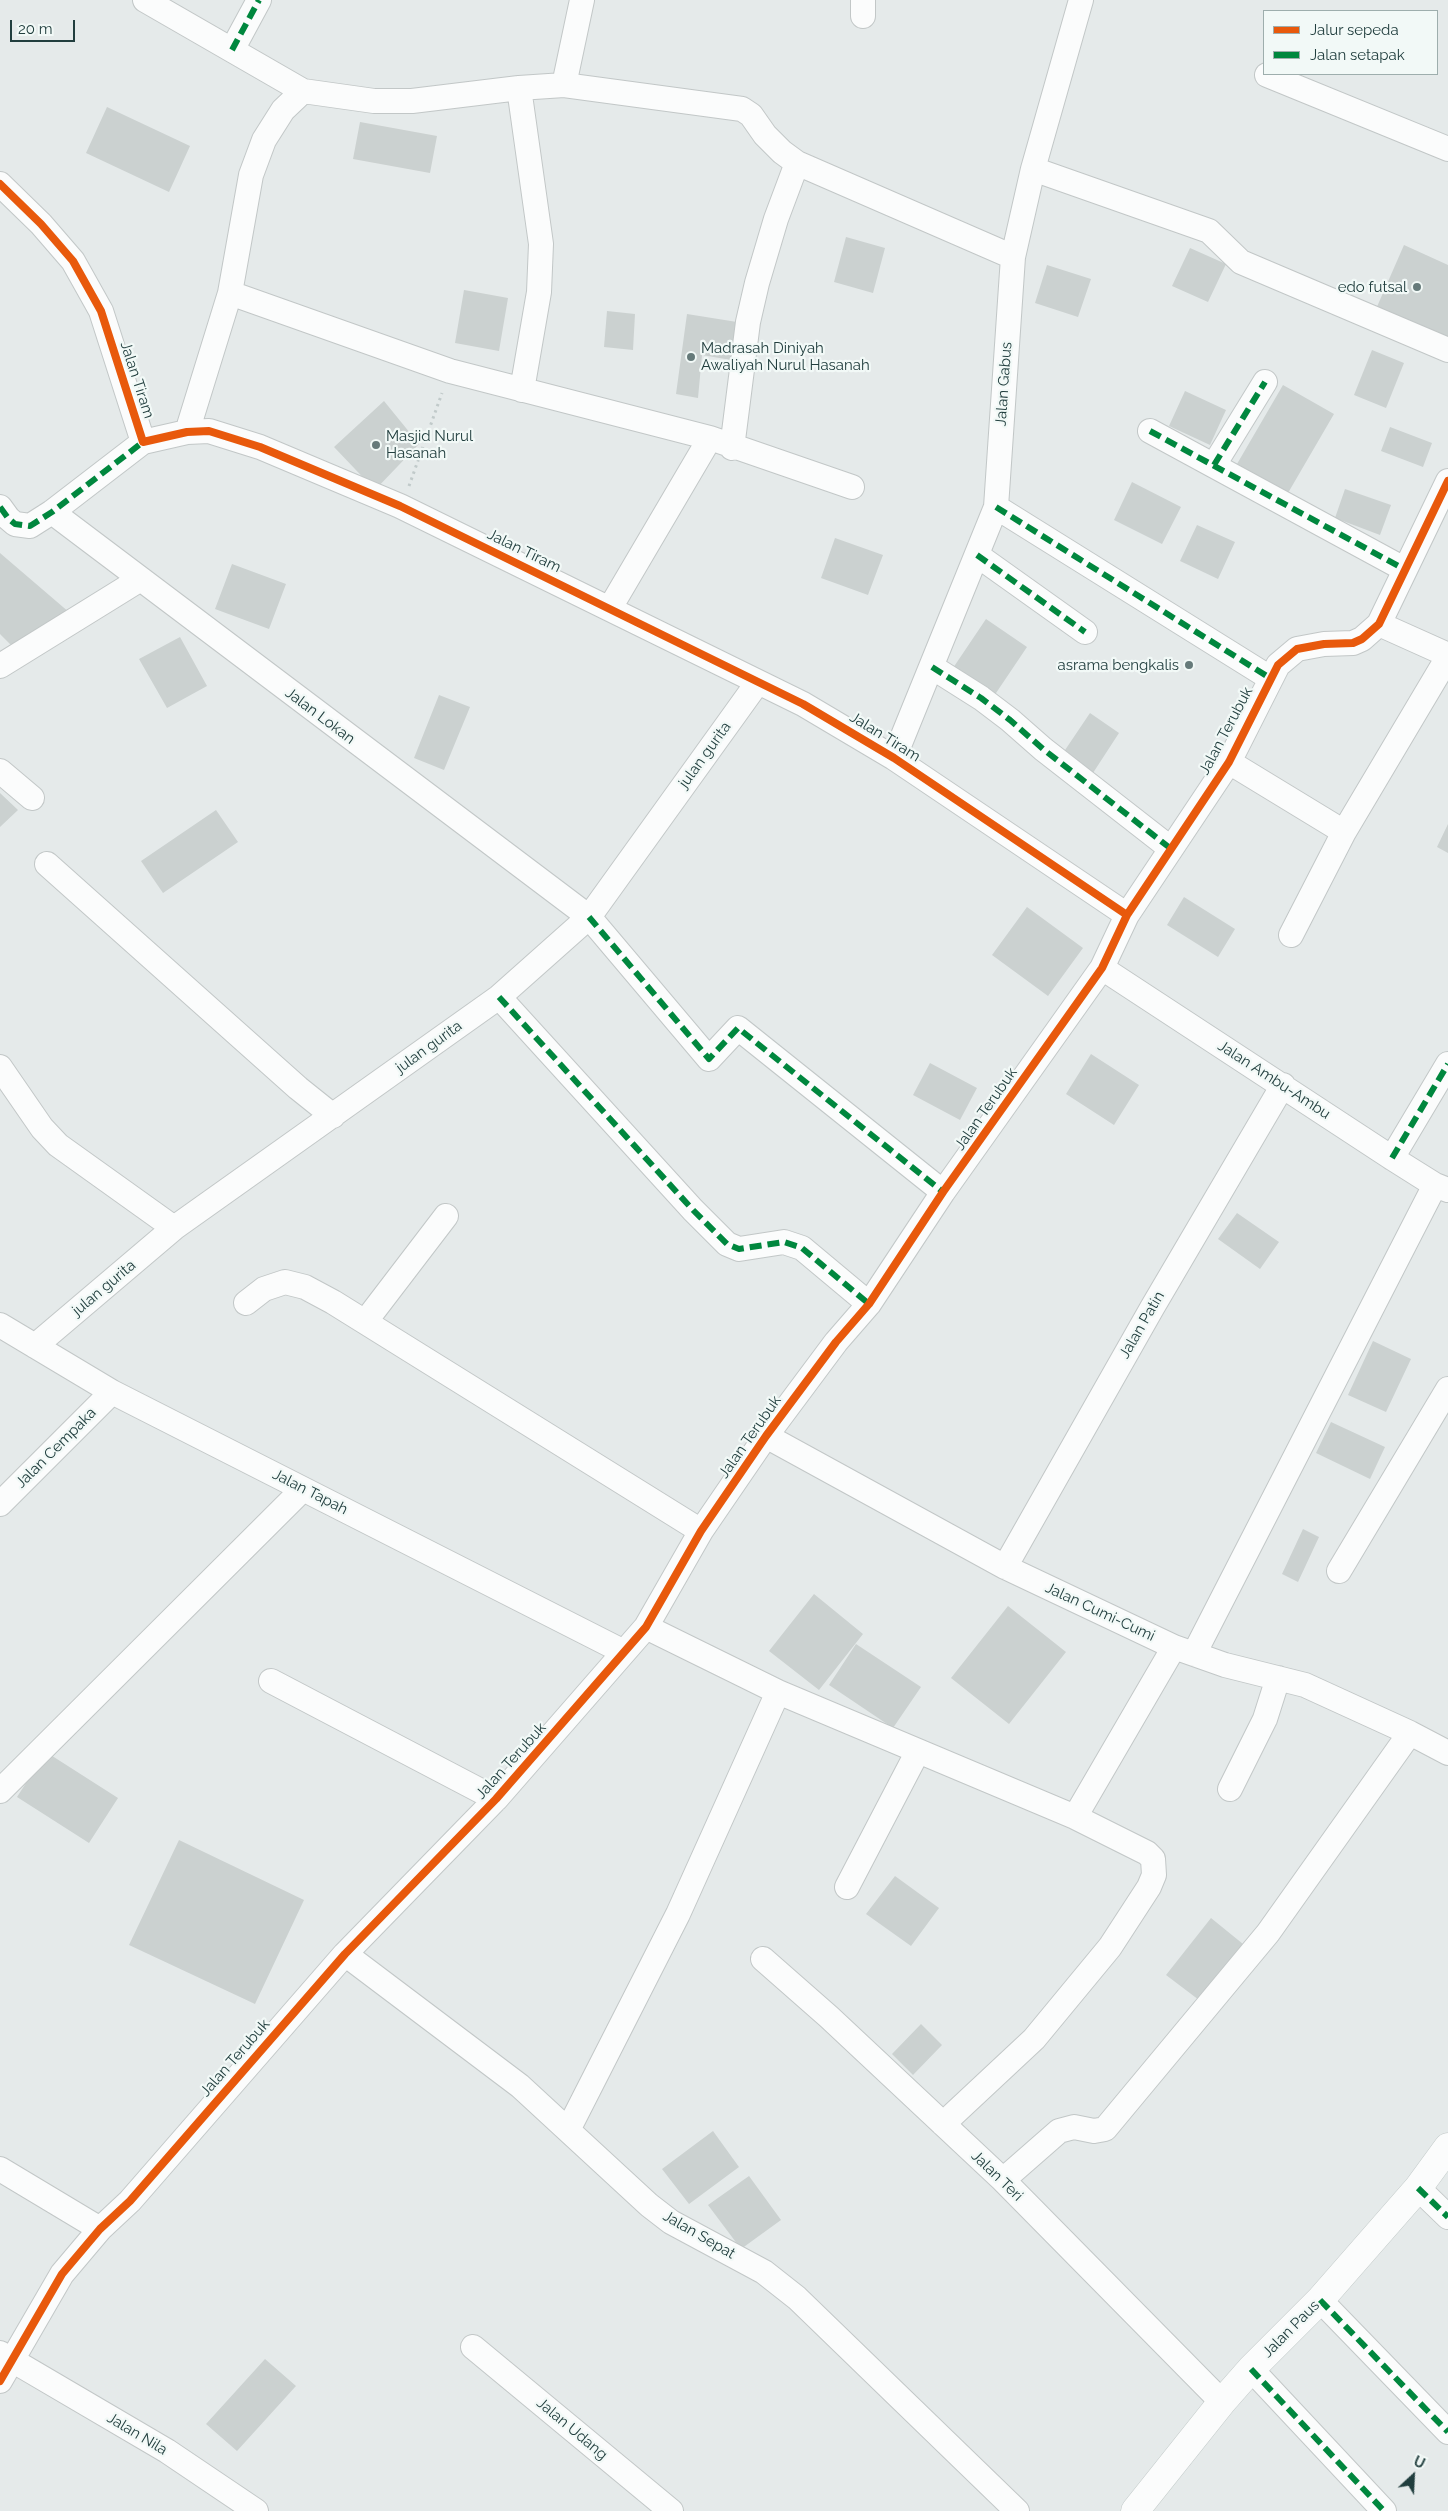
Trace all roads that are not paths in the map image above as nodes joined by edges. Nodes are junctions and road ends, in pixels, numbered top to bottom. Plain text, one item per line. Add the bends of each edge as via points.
1 (145, 0) edge
2 (259, 0) edge
3 (582, 0) edge
4 (1081, 0) edge
5 (232, 50) junction
6 (1267, 75) dead end
7 (564, 85) junction
8 (519, 88) junction
9 (303, 91) junction
10 (1448, 149) edge
11 (797, 163) junction
12 (1033, 169) junction
13 (0, 184) edge
14 (1012, 257) junction
15 (230, 293) junction
16 (1448, 350) edge
17 (1265, 382) dead end
18 (522, 390) junction
19 (1150, 430) dead end
20 (187, 432) junction
21 (710, 438) junction
22 (143, 442) junction
23 (732, 448) junction
24 (1214, 465) junction
25 (1448, 481) edge
26 (852, 487) dead end
27 (996, 506) junction
28 (0, 507) edge
29 (52, 512) junction
30 (977, 555) junction
31 (1404, 569) junction
32 (139, 580) junction
33 (610, 608) junction
34 (1379, 624) junction
35 (1085, 632) dead end
36 (1448, 656) edge
37 (0, 666) edge
38 (932, 667) junction
39 (1270, 678) junction
40 (758, 682) junction
41 (894, 758) junction
42 (1229, 762) junction
43 (0, 771) edge
44 (32, 798) dead end
45 (1344, 832) junction
46 (1170, 848) junction
47 (48, 864) dead end
48 (1127, 915) junction
49 (589, 917) junction
50 (1290, 935) dead end
51 (1102, 968) junction
52 (499, 997) junction
53 (1448, 1064) edge
54 (0, 1067) edge
55 (1283, 1085) junction
56 (333, 1116) junction
57 (1392, 1158) junction
58 (1442, 1187) edge
59 (944, 1192) junction
60 (446, 1216) dead end
61 (174, 1228) junction
62 (246, 1303) dead end
63 (868, 1304) junction
64 (365, 1322) junction
65 (0, 1325) edge
66 (35, 1346) junction
67 (1448, 1389) edge
68 (112, 1392) junction
69 (766, 1436) junction
70 (303, 1489) junction
71 (0, 1504) edge
72 (700, 1531) junction
73 (1005, 1567) junction
74 (1338, 1571) dead end
75 (646, 1626) junction
76 (1184, 1650) junction
77 (624, 1652) junction
78 (1278, 1678) junction
79 (271, 1681) dead end
80 (778, 1692) junction
81 (1410, 1733) junction
82 (918, 1751) junction
83 (1448, 1753) edge
84 (1230, 1789) dead end
85 (0, 1791) edge
86 (496, 1799) junction
87 (1075, 1817) junction
88 (847, 1887) dead end
89 (345, 1954) junction
90 (763, 1959) dead end
91 (943, 2124) junction
92 (568, 2130) junction
93 (1448, 2147) edge
94 (0, 2169) edge
95 (1002, 2180) junction
96 (1418, 2188) junction
97 (1448, 2217) edge
98 (100, 2229) junction
99 (1320, 2300) junction
100 (473, 2347) dead end
101 (7, 2357) edge
102 (1251, 2369) junction
103 (0, 2381) edge
104 (1222, 2402) junction
105 (1448, 2432) edge
106 (256, 2511) edge
107 (671, 2511) edge
108 (1017, 2511) edge
109 (1135, 2511) edge
110 (1384, 2511) edge

1 - 5 street
2 - 5 street
3 - 7 street
4 - 12 street, Jalan Gabus
5 - 9 street
6 - 10 street
7 - 8 street
7 - 11 street via 742,109 751,115 782,152
8 - 9 street via 412,101 374,101
8 - 18 street via 541,244 539,292
9 - 15 street via 284,110 264,140 250,176
11 - 14 street
11 - 23 street via 776,219 748,322
12 - 14 street, Jalan Gabus
12 - 16 street via 1208,231 1241,262
13 - 22 street, Jalan Tiram via 73,261 96,302
14 - 27 street, Jalan Gabus
15 - 18 street via 450,371
15 - 20 street
17 - 24 street
18 - 21 street
19 - 24 street
20 - 22 street, Jalan Tiram
20 - 33 street, Jalan Tiram via 209,431 260,447 400,506
21 - 23 street
21 - 33 street
22 - 29 street
23 - 26 street
24 - 31 street
25 - 31 street, Jalan Terubuk
27 - 30 street, Jalan Gabus
27 - 39 street
28 - 29 street via 8,518 23,526 30,526
29 - 32 street, Jalan Lokan
30 - 35 street
30 - 38 street, Jalan Gabus
31 - 34 street, Jalan Terubuk
32 - 37 street
32 - 49 street, Jalan Lokan
33 - 40 street, Jalan Tiram
34 - 36 street
34 - 39 street, Jalan Terubuk via 1353,643 1297,649 1278,665
36 - 45 street
38 - 41 street, Jalan Gabus
38 - 46 street via 982,698
39 - 42 street, Jalan Terubuk
40 - 41 street, Jalan Tiram via 803,704
40 - 49 street, julan gurita
41 - 48 street, Jalan Tiram
42 - 45 street
42 - 46 street, Jalan Terubuk
43 - 44 street
45 - 50 street
46 - 48 street, Jalan Terubuk
47 - 56 street
48 - 51 street, Jalan Terubuk
49 - 52 street, julan gurita
49 - 59 street, Jalan Lokan via 709,1059 738,1028
51 - 55 street, Jalan Ambu-Ambu
51 - 59 street, Jalan Terubuk
52 - 56 street, julan gurita
52 - 63 street via 727,1244 739,1249 784,1242 802,1248
53 - 57 street
54 - 61 street via 42,1128 58,1145
55 - 57 street, Jalan Ambu-Ambu
55 - 73 street, Jalan Patin
56 - 61 street, julan gurita
57 - 58 street, Jalan Ambu-Ambu
58 - 76 street
59 - 63 street, Jalan Terubuk
60 - 64 street
61 - 66 street, julan gurita
62 - 64 street via 264,1289 285,1282 305,1287
63 - 69 street, Jalan Terubuk
64 - 72 street
65 - 66 street, Jalan Tapah
66 - 68 street, Jalan Tapah
67 - 74 street
68 - 70 street, Jalan Tapah
68 - 71 street, Jalan Cempaka
69 - 72 street, Jalan Terubuk
69 - 73 street, Jalan Cumi-Cumi
70 - 77 street, Jalan Tapah
70 - 85 street
72 - 75 street, Jalan Terubuk
73 - 76 street, Jalan Cumi-Cumi
75 - 77 street, Jalan Terubuk
75 - 80 street
76 - 78 street, Jalan Cumi-Cumi via 1225,1665
76 - 87 street
77 - 86 street, Jalan Terubuk
78 - 81 street, Jalan Cumi-Cumi via 1305,1685
78 - 84 street via 1266,1719
79 - 86 street
80 - 82 street
80 - 92 street via 678,1914
81 - 83 street, Jalan Cumi-Cumi
81 - 95 street via 1268,1933 1105,2129 1094,2131 1074,2127 1058,2131
82 - 87 street
82 - 88 street
86 - 89 street, Jalan Terubuk
87 - 91 street via 1153,1859 1154,1875 1149,1887 1110,1947 1034,2039
89 - 92 street, Jalan Sepat via 520,2086
89 - 98 street, Jalan Terubuk via 130,2201
90 - 91 street, Jalan Teri
91 - 95 street, Jalan Teri
92 - 108 street, Jalan Sepat via 671,2222 764,2272 797,2298
93 - 96 main road, Jalan Paus
94 - 98 street
95 - 104 street, Jalan Teri
96 - 97 street
96 - 99 main road, Jalan Paus
98 - 101 street, Jalan Terubuk via 62,2274
99 - 102 main road, Jalan Paus
99 - 105 street
100 - 107 street, Jalan Udang
101 - 103 street, Jalan Terubuk
101 - 106 street, Jalan Nila via 167,2451
102 - 104 main road, Jalan Paus
102 - 110 street
104 - 109 main road, Jalan Paus

